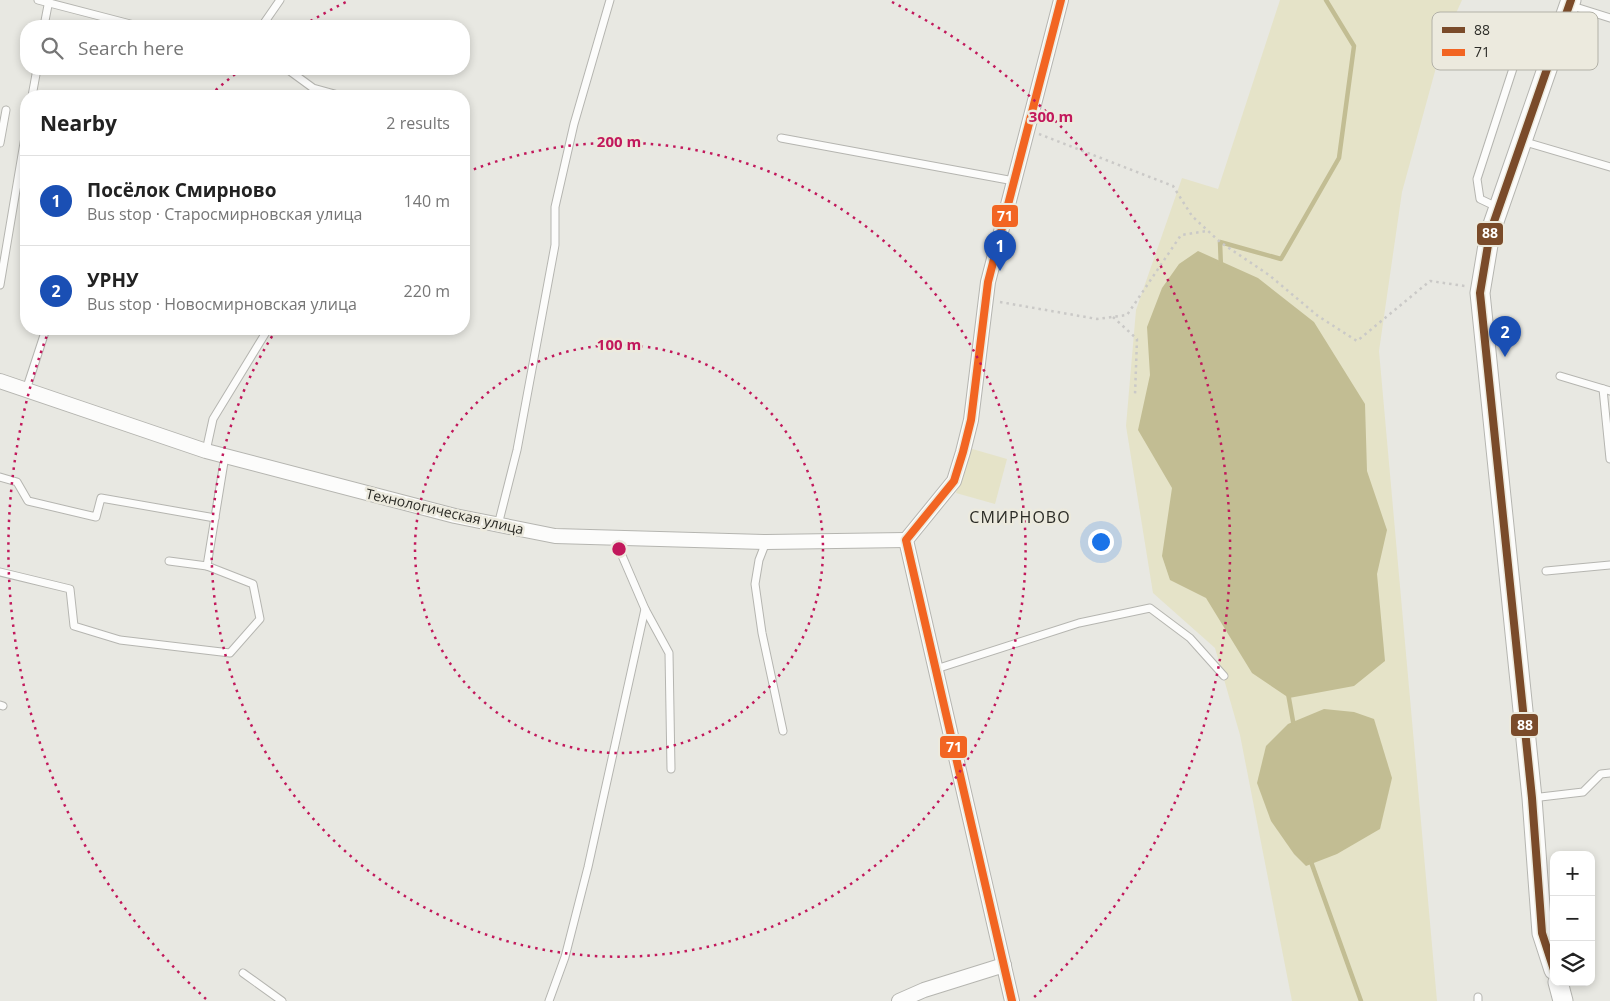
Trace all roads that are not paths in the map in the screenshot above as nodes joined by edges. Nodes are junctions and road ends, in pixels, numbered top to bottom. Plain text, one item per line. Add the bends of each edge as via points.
1 (38, 0) edge
2 (280, 0) edge
3 (610, 0) edge
4 (1061, 0) edge
5 (48, 1) edge
6 (1570, 3) edge
7 (1594, 12) edge
8 (1598, 14) edge
9 (1610, 18) edge
10 (45, 20) edge
11 (116, 20) edge
12 (266, 20) edge
13 (1512, 70) edge
14 (1547, 70) edge
15 (36, 75) edge
16 (295, 75) edge
17 (33, 90) edge
18 (320, 90) edge
19 (6, 110) dead end
20 (781, 138) dead end
21 (1522, 140) junction
22 (0, 143) edge
23 (20, 167) edge
24 (1610, 167) edge
25 (1014, 181) junction
26 (1498, 208) junction
27 (0, 285) edge
28 (44, 335) edge
29 (264, 335) edge
30 (1560, 376) dead end
31 (0, 381) edge
32 (26, 390) junction
33 (1607, 390) edge
34 (206, 451) junction
35 (226, 456) junction
36 (1610, 459) edge
37 (0, 477) edge
38 (215, 518) junction
39 (498, 525) junction
40 (614, 536) junction
41 (906, 540) junction
42 (766, 542) junction
43 (169, 561) dead end
44 (1610, 565) edge
45 (207, 566) junction
46 (1546, 571) dead end
47 (0, 572) edge
48 (645, 609) junction
49 (936, 669) junction
50 (1224, 676) dead end
51 (783, 731) dead end
52 (671, 769) dead end
53 (1610, 773) edge
54 (1532, 798) junction
55 (1550, 958) edge
56 (1004, 965) junction
57 (243, 972) dead end
58 (1559, 986) edge
59 (282, 1001) edge
60 (549, 1001) edge
61 (899, 1001) edge
62 (1012, 1001) edge
63 (1563, 1001) edge

1 - 5 lane
2 - 12 lane
3 - 39 lane via 574,124 555,207 555,245 517,450
4 - 25 street
5 - 10 lane
5 - 11 lane
6 - 7 lane
8 - 9 lane
13 - 26 lane via 1477,179 1480,199
14 - 21 street
15 - 17 lane
16 - 18 lane
19 - 22 lane
20 - 25 lane
21 - 24 lane
21 - 26 street
23 - 27 lane
25 - 41 street via 986,300 971,420 954,482
26 - 54 street via 1490,233 1480,293
28 - 32 lane
29 - 34 lane via 213,419
30 - 33 lane
31 - 32 street, Технологическая улица
32 - 34 street, Технологическая улица
33 - 36 lane
34 - 35 street, Технологическая улица
35 - 38 lane
35 - 39 street, Технологическая улица
37 - 38 lane via 17,482 28,501 96,517 101,498
38 - 45 lane
39 - 40 street, Технологическая улица via 555,536
40 - 42 street, Технологическая улица
40 - 48 lane
41 - 42 street, Технологическая улица
41 - 49 street
42 - 51 lane via 759,560 756,584 762,634
43 - 45 lane
44 - 46 lane
45 - 47 lane via 253,584 260,619 230,654 120,640 74,626 70,589
48 - 52 lane via 669,653
48 - 60 lane via 588,866 565,956
49 - 50 lane via 1079,623 1150,608 1190,638
49 - 56 street
53 - 54 lane via 1601,774 1583,792
54 - 55 street via 1542,933
56 - 61 street
56 - 62 street
57 - 59 lane
58 - 63 street

